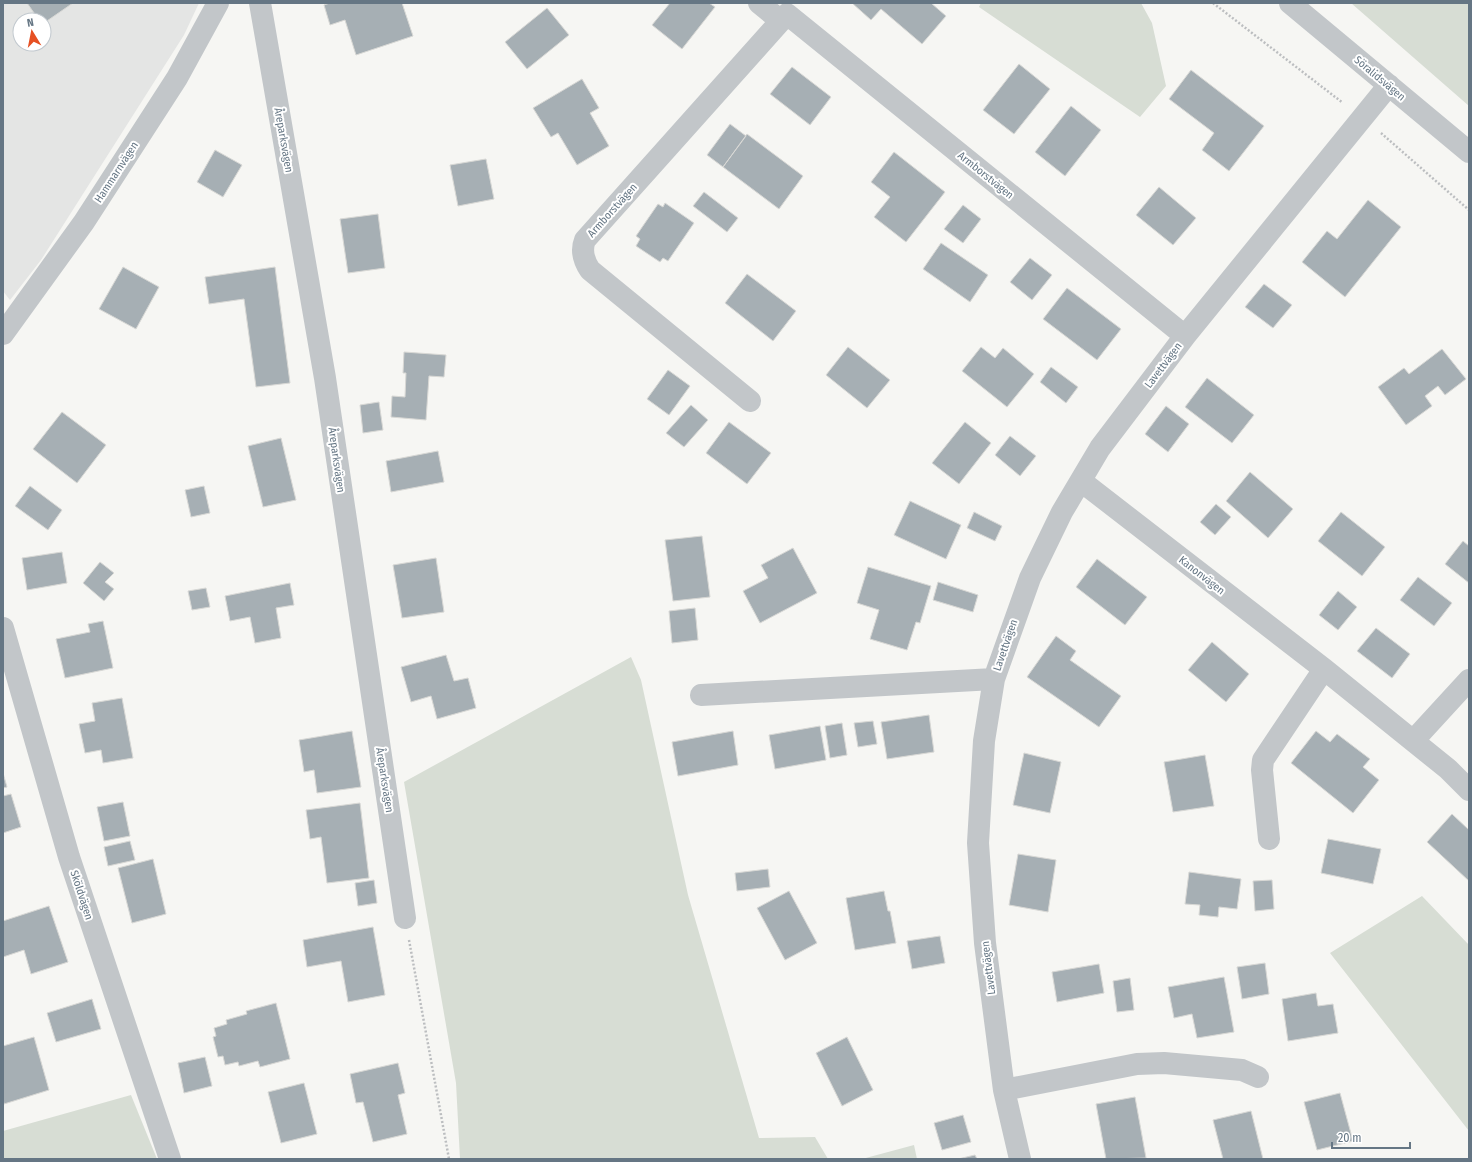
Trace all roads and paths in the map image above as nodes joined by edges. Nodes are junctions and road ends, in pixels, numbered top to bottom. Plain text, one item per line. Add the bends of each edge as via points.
1 (218, 3) edge
2 (260, 3) edge
3 (759, 3) edge
4 (1290, 3) edge
5 (788, 13) edge
6 (1389, 86) junction
7 (1469, 152) edge
8 (3, 334) edge
9 (1185, 336) junction
10 (750, 401) dead end
11 (1081, 481) junction
12 (3, 628) edge
13 (1324, 669) junction
14 (994, 679) junction
15 (1469, 680) edge
16 (701, 695) dead end
17 (1413, 741) junction
18 (1469, 790) edge
19 (1269, 839) dead end
20 (405, 918) joint
21 (1258, 1077) dead end
22 (1004, 1090) junction
23 (170, 1159) edge
24 (450, 1159) edge
25 (1020, 1159) edge

1 - 8 street, Hammarnvägen via 177,78 88,216
2 - 20 street, Åreparksvägen via 325,378
3 - 5 street, Armborstvägen
4 - 6 street, Söralidsvägen
5 - 9 street, Armborstvägen
5 - 10 street, Armborstvägen via 583,246 590,270
6 - 7 street, Söralidsvägen
6 - 9 street, Lavettvägen
9 - 11 street, Lavettvägen via 1100,448
11 - 13 street, Kanonvägen
11 - 14 street, Lavettvägen via 1062,512 1030,578
12 - 23 street, Sköldvägen via 69,857
13 - 17 street, Kanonvägen
13 - 19 street via 1263,760
14 - 16 street, Lavettvägen
14 - 22 street, Lavettvägen via 984,741 978,843 985,943
15 - 17 street
17 - 18 street, Kanonvägen
20 - 24 path
21 - 22 street via 1242,1070 1164,1063 1137,1064
22 - 25 street, Lavettvägen

